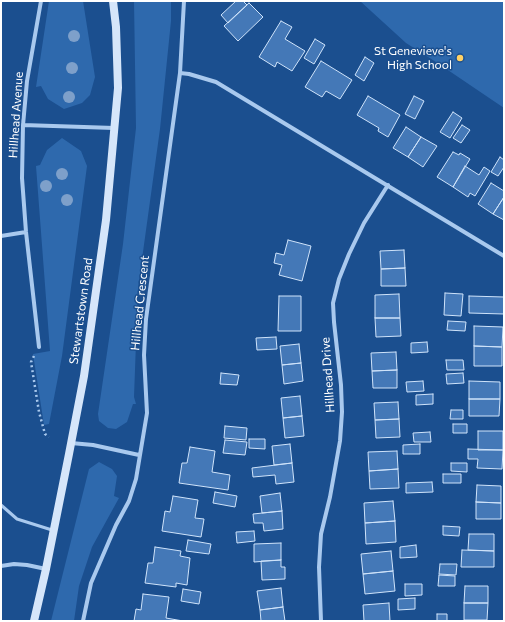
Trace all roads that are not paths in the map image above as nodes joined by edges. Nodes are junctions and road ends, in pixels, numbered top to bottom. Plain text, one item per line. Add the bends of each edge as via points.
1 (41, 1) edge
2 (113, 1) edge
3 (184, 1) edge
4 (180, 73) junction
5 (23, 125) junction
6 (115, 128) junction
7 (388, 186) junction
8 (26, 232) junction
9 (1, 236) edge
10 (504, 256) edge
11 (38, 347) road end
12 (71, 443) junction
13 (140, 455) junction
14 (1, 505) edge
15 (54, 530) junction
16 (1, 566) edge
17 (46, 569) junction
18 (34, 621) edge
19 (83, 621) edge
20 (321, 621) edge

1 - 5 street, Hillhead Avenue via 27,81
2 - 6 main road, Stewartstown Road via 118,88
3 - 4 street, Hillhead Crescent
4 - 7 street via 216,82
4 - 13 street, Hillhead Crescent via 146,319 144,355 147,413
5 - 6 street
5 - 8 street, Hillhead Avenue via 22,178
6 - 12 main road, Stewartstown Road via 106,220 84,376
7 - 10 street
7 - 20 street, Hillhead Drive via 364,223 349,254 338,279 333,303 342,412 340,441 321,534
8 - 9 street
8 - 11 street, Hillhead Avenue
12 - 13 street
12 - 15 main road, Stewartstown Road
13 - 19 street, Hillhead Crescent via 130,501 116,525 91,583
14 - 15 lane via 17,519
15 - 17 main road, Stewartstown Road
16 - 17 street via 14,564
17 - 18 main road, Stewartstown Road

